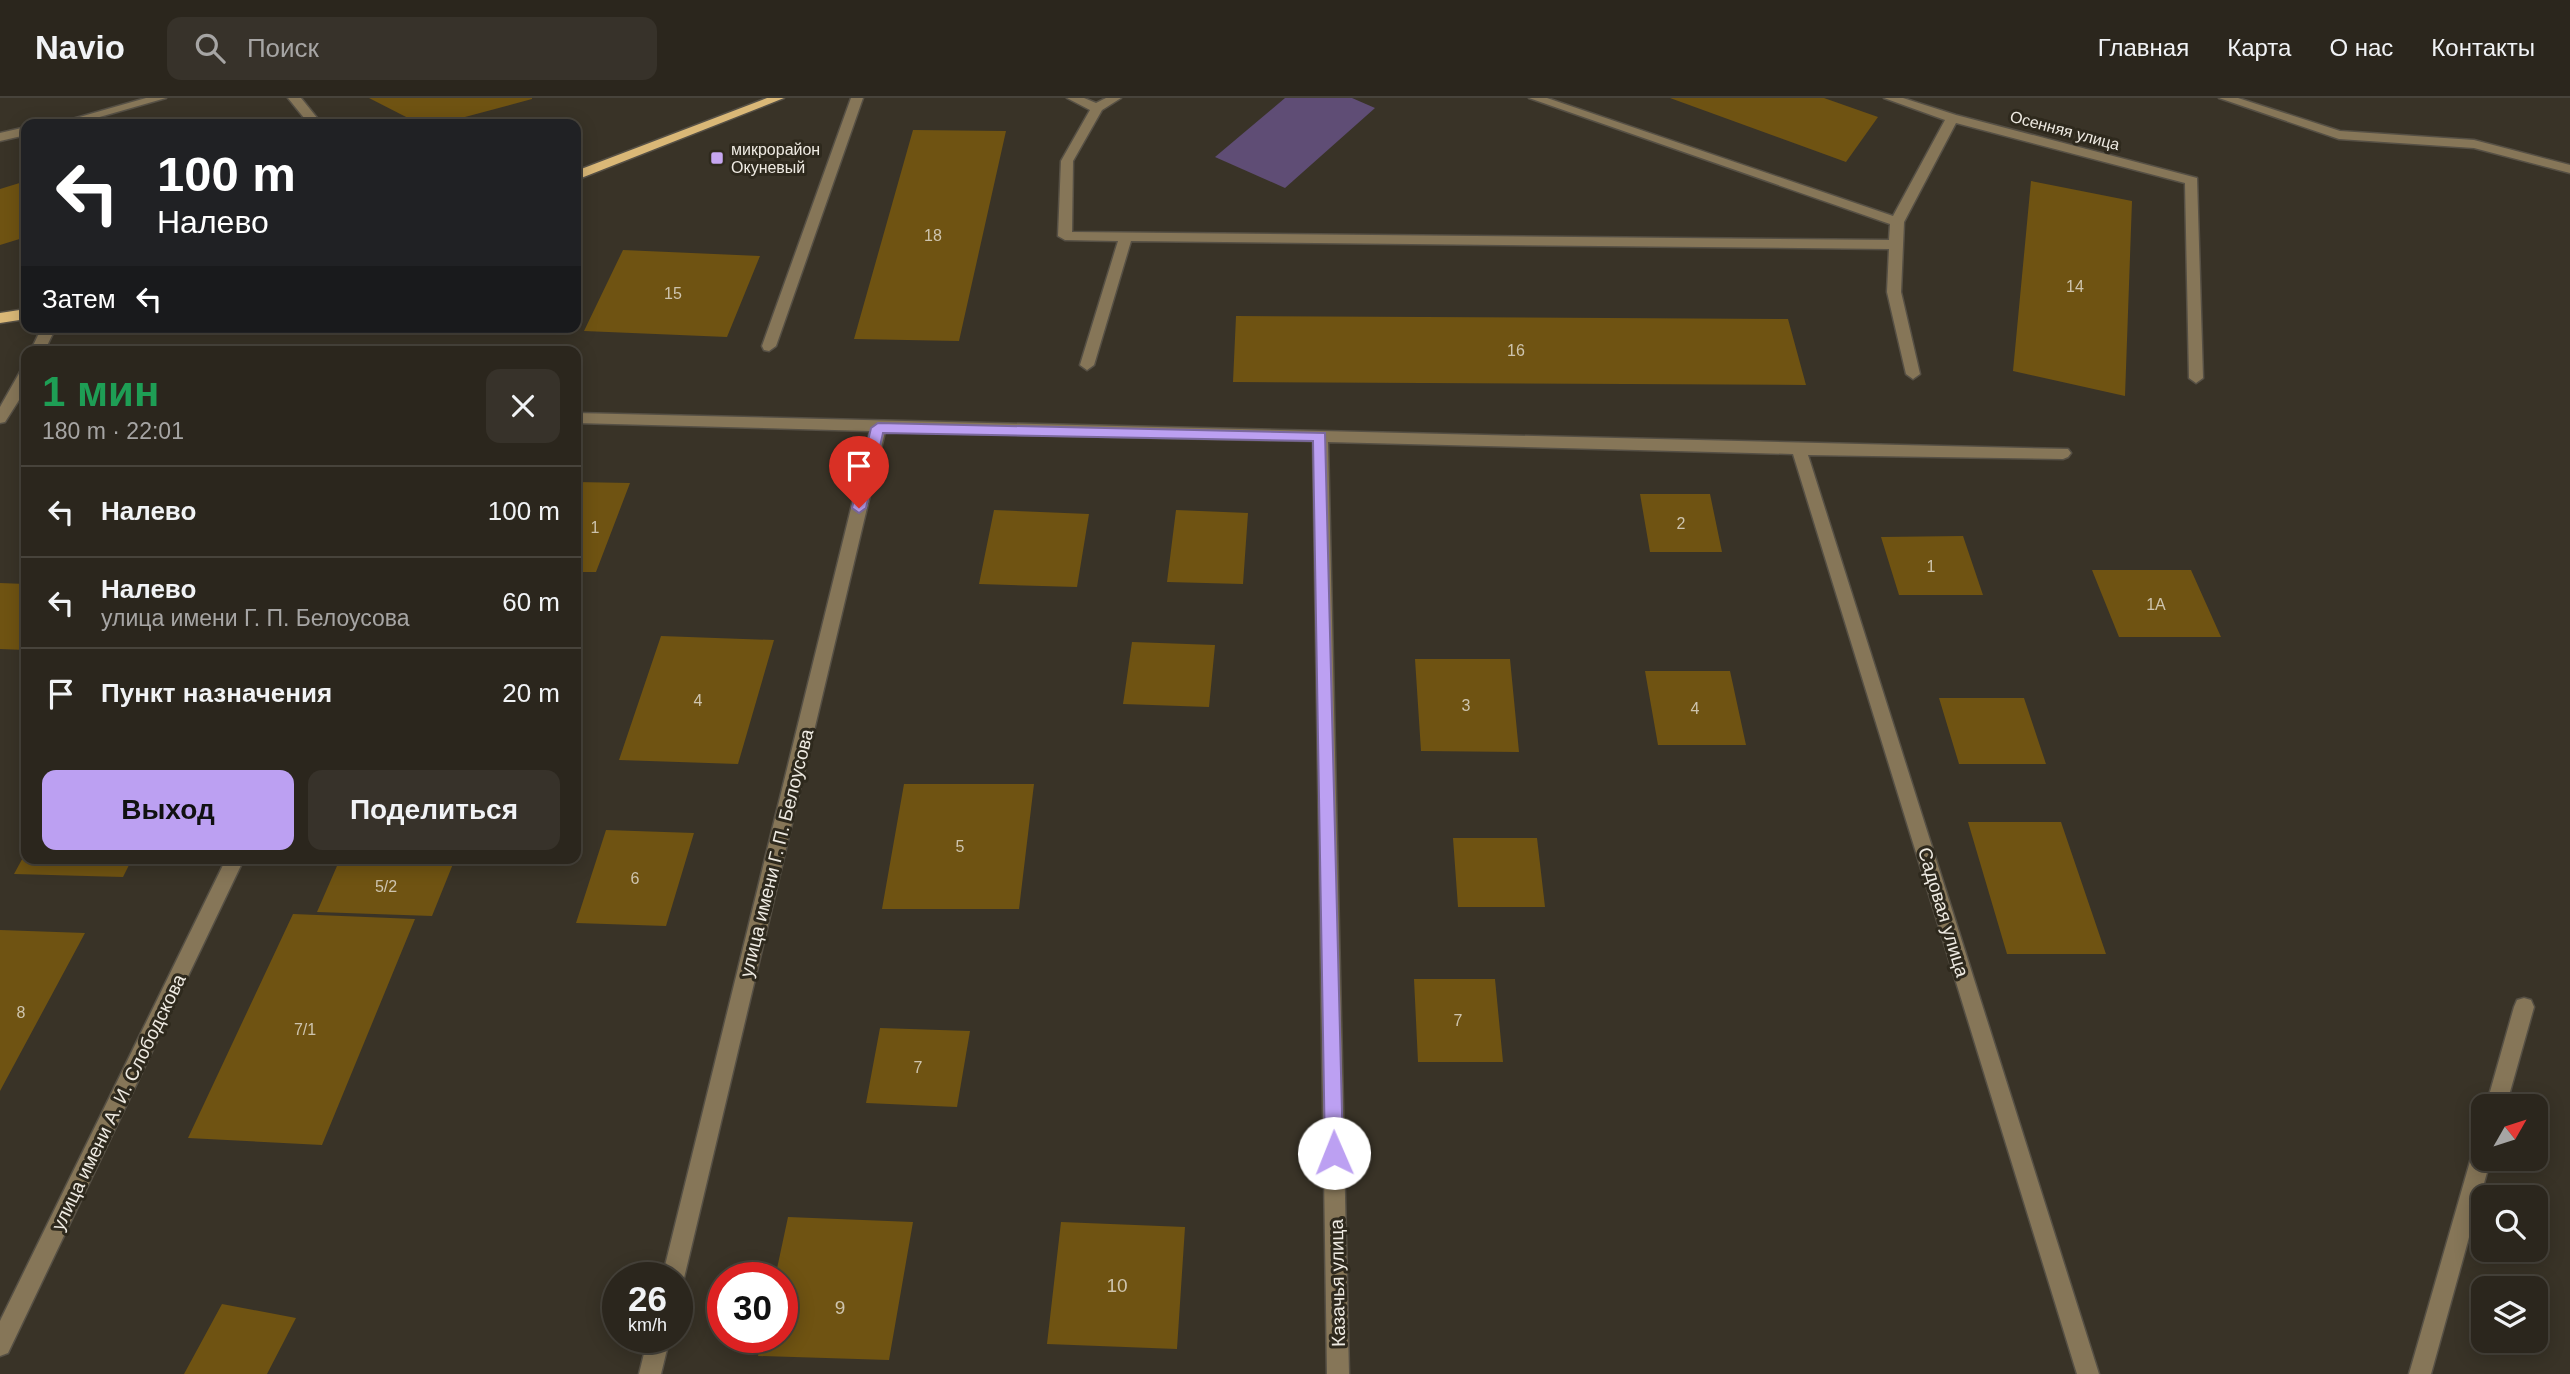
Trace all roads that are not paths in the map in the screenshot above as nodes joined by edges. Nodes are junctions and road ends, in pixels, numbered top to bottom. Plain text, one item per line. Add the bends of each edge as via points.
1 (160, 98) edge
2 (294, 98) edge
3 (778, 98) edge
4 (857, 98) edge
5 (1073, 98) edge
6 (1115, 98) edge
7 (1535, 98) edge
8 (1890, 98) edge
9 (2225, 98) edge
10 (1097, 108) junction
11 (1952, 118) junction
12 (80, 119) edge
13 (312, 119) edge
14 (21, 132) edge
15 (0, 137) edge
16 (2570, 169) edge
17 (581, 174) edge
18 (1897, 222) junction
19 (1126, 236) junction
20 (1896, 245) junction
21 (21, 315) edge
22 (0, 318) edge
23 (769, 346) dead end
24 (1087, 365) dead end
25 (1913, 374) dead end
26 (2196, 378) dead end
27 (20, 401) edge
28 (0, 418) edge
29 (581, 418) edge
30 (878, 428) junction
31 (1320, 436) junction
32 (1799, 450) junction
33 (2063, 453) dead end
34 (233, 864) edge
35 (2524, 1007) dead end
36 (2499, 1094) edge
37 (2477, 1171) edge
38 (677, 1262) edge
39 (0, 1345) edge
40 (655, 1353) edge
41 (650, 1374) edge
42 (1338, 1374) edge
43 (2088, 1374) edge
44 (2420, 1374) edge

1 - 12 street
2 - 13 street
3 - 17 main road
4 - 23 street
5 - 10 street
6 - 10 street
7 - 18 street
8 - 11 street, Осенняя улица
9 - 16 street via 2339,135 2474,145
10 - 19 street via 1067,161 1065,236
11 - 18 street
11 - 26 street, Осенняя улица via 2192,181
14 - 15 street
18 - 20 street
19 - 20 street
19 - 24 street
20 - 25 street via 1894,292
21 - 22 main road
27 - 28 street
29 - 30 street
30 - 31 street
30 - 38 street, улица имени Г. П. Белоусова
31 - 32 street
31 - 42 street, Казачья улица
32 - 33 street
32 - 43 street, Садовая улица
34 - 39 street, улица имени А. И. Слободскова
35 - 36 street
37 - 44 street
40 - 41 street

